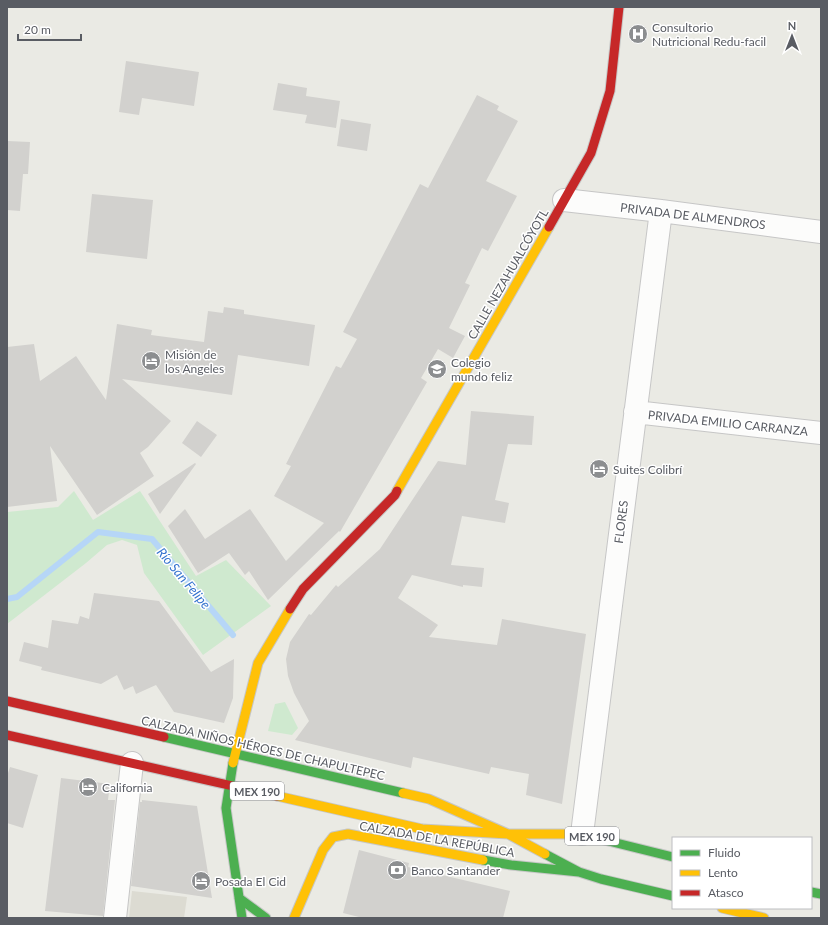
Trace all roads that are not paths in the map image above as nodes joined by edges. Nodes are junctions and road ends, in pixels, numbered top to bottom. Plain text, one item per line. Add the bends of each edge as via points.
1 (618, 7) edge
2 (564, 200) junction
3 (661, 211) junction
4 (821, 232) edge
5 (635, 412) junction
6 (821, 433) edge
7 (7, 701) edge
8 (7, 735) edge
9 (235, 754) junction
10 (132, 763) junction
11 (230, 785) junction
12 (508, 834) junction
13 (582, 834) junction
14 (672, 857) edge
15 (579, 872) junction
16 (672, 896) edge
17 (239, 898) junction
18 (726, 909) edge
19 (115, 918) edge
20 (242, 918) edge
21 (266, 918) edge
22 (294, 918) edge
23 (764, 918) edge

1 - 2 main road, CALLE NEZAHUALCÓYOTL via 610,91 591,153
2 - 3 street, PRIVADA DE ALMENDROS
2 - 9 main road, CALLE NEZAHUALCÓYOTL via 396,495 303,588 277,629 258,663
3 - 4 street, PRIVADA DE ALMENDROS
3 - 5 street, FLORES
5 - 6 street, PRIVADA EMILIO CARRANZA
5 - 13 street, FLORES
7 - 9 main road, CALZADA NIÑOS HÉROES DE CHAPULTEPEC / MEX 190
8 - 10 main road, CALZADA NIÑOS HÉROES DE CHAPULTEPEC / MEX 190
9 - 11 main road, CALLE NEZAHUALCÓYOTL
9 - 12 main road, CALZADA NIÑOS HÉROES DE CHAPULTEPEC / MEX 190 via 429,799
10 - 11 main road, CALZADA NIÑOS HÉROES DE CHAPULTEPEC / MEX 190
10 - 19 street
11 - 12 main road, CALZADA NIÑOS HÉROES DE CHAPULTEPEC / MEX 190 via 422,829
11 - 17 main road, CALLE NEZAHUALCÓYOTL via 226,808
12 - 13 main road, CALZADA NIÑOS HÉROES DE CHAPULTEPEC / MEX 190
12 - 15 main road, CALZADA NIÑOS HÉROES DE CHAPULTEPEC / MEX 190
13 - 14 main road, CALZADA NIÑOS HÉROES DE CHAPULTEPEC / MEX 190
15 - 16 main road, CALZADA NIÑOS HÉROES DE CHAPULTEPEC / MEX 190
15 - 22 main road, CALZADA DE LA REPÚBLICA via 511,865 348,834 333,837 323,850
17 - 20 main road, CALLE NEZAHUALCÓYOTL
17 - 21 main road
18 - 23 main road

